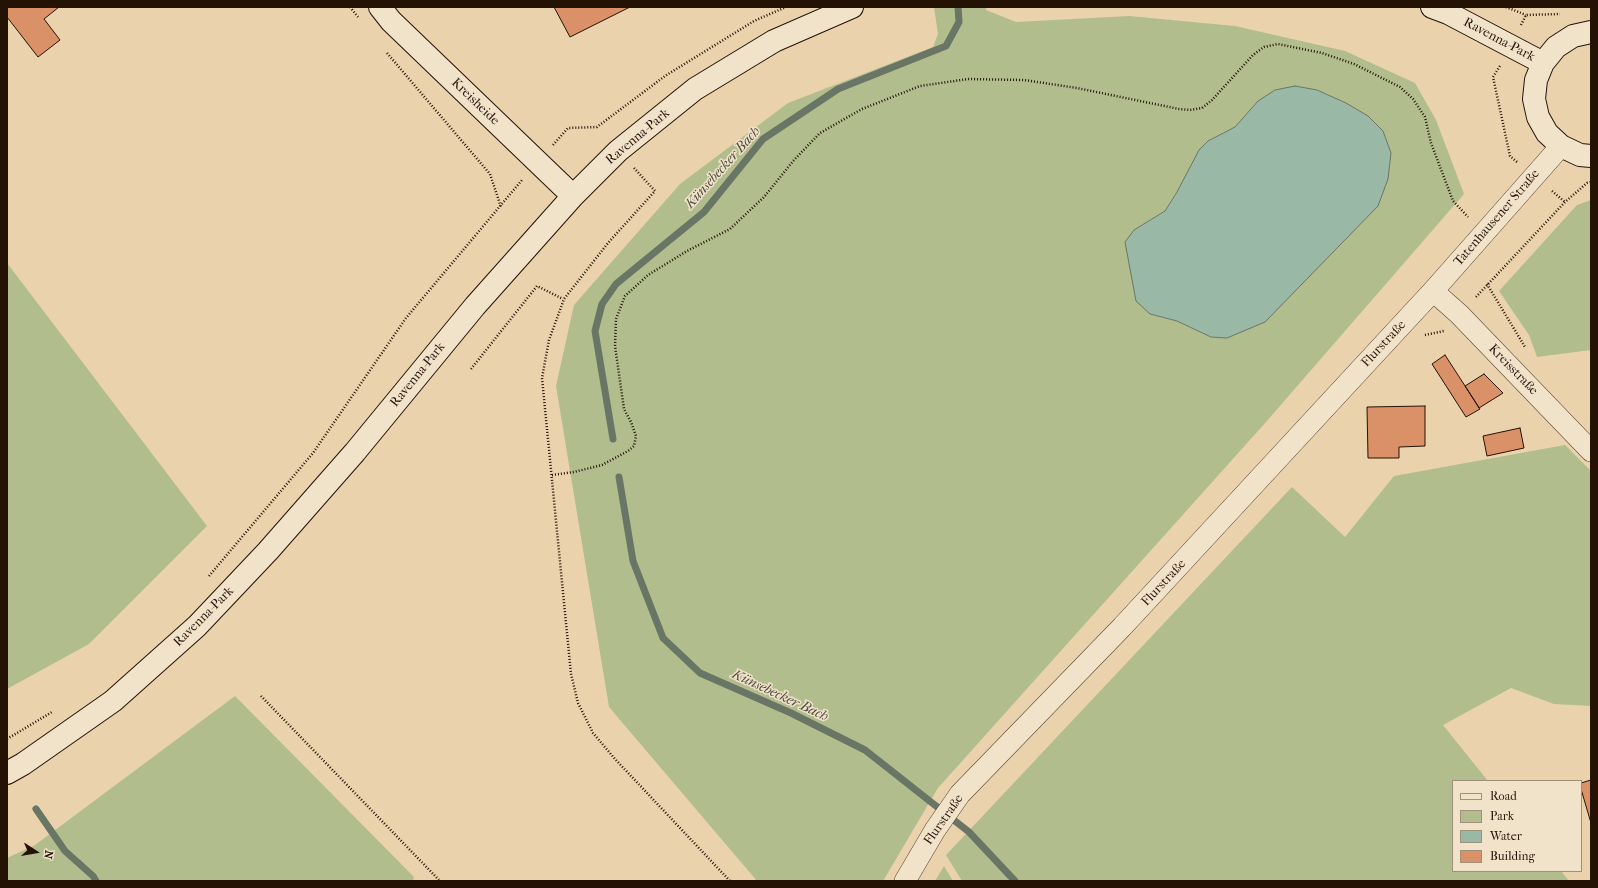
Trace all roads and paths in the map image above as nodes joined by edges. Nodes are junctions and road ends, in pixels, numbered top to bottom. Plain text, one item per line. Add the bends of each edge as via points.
1 (350, 7) edge
2 (380, 7) edge
3 (786, 7) edge
4 (852, 7) edge
5 (1432, 7) edge
6 (1506, 7) edge
7 (1526, 15) dead end
8 (360, 19) dead end
9 (1591, 32) edge
10 (384, 50) dead end
11 (1543, 63) junction
12 (1561, 146) junction
13 (1591, 156) edge
14 (537, 162) junction
15 (634, 168) dead end
16 (1591, 182) edge
17 (573, 196) junction
18 (501, 207) junction
19 (1483, 234) junction
20 (1433, 291) junction
21 (564, 300) junction
22 (1459, 314) junction
23 (471, 369) dead end
24 (1591, 451) edge
25 (552, 475) junction
26 (206, 580) dead end
27 (261, 696) dead end
28 (54, 711) dead end
29 (7, 739) edge
30 (7, 773) edge
31 (440, 881) edge
32 (730, 881) edge
33 (905, 881) edge

1 - 8 path
2 - 14 street, Kreisheide via 391,21
3 - 14 path via 754,21 672,72 597,127 568,128
4 - 17 street, Ravenna-Park via 774,41 695,89 618,151
5 - 11 street, Ravenna-Park
6 - 7 path
9 - 11 street via 1573,36 1556,47
10 - 18 path via 490,174
11 - 12 street via 1536,80 1534,99 1538,117 1548,133
12 - 13 street via 1580,155
12 - 19 street, Tatenhausener Straße
14 - 17 street, Kreisheide
14 - 18 path
15 - 21 path via 655,191 608,243
16 - 22 path via 1565,202
17 - 30 street, Ravenna-Park via 475,306 355,452 268,551 197,626 113,701
18 - 26 path via 406,318 313,453
19 - 20 street, Tatenhausener Straße
19 - 25 path via 1453,201 1431,143 1425,118 1413,99 1400,87 1354,64 1322,53 1278,44 1264,47 1253,55 1212,100 1202,108 1190,110 1024,80 968,80 920,86 862,109 820,133 794,160 764,198 730,229 648,275 625,296 616,319 615,346 624,409 636,436 634,446 628,452 602,465
20 - 22 street, Kreisstraße
20 - 33 street, Flurstraße via 1122,627 960,794
21 - 23 path via 537,286
21 - 25 path via 549,340 542,378
22 - 24 street, Kreisstraße
25 - 32 path via 571,674 578,703 593,733 614,759
27 - 31 path
28 - 29 path

